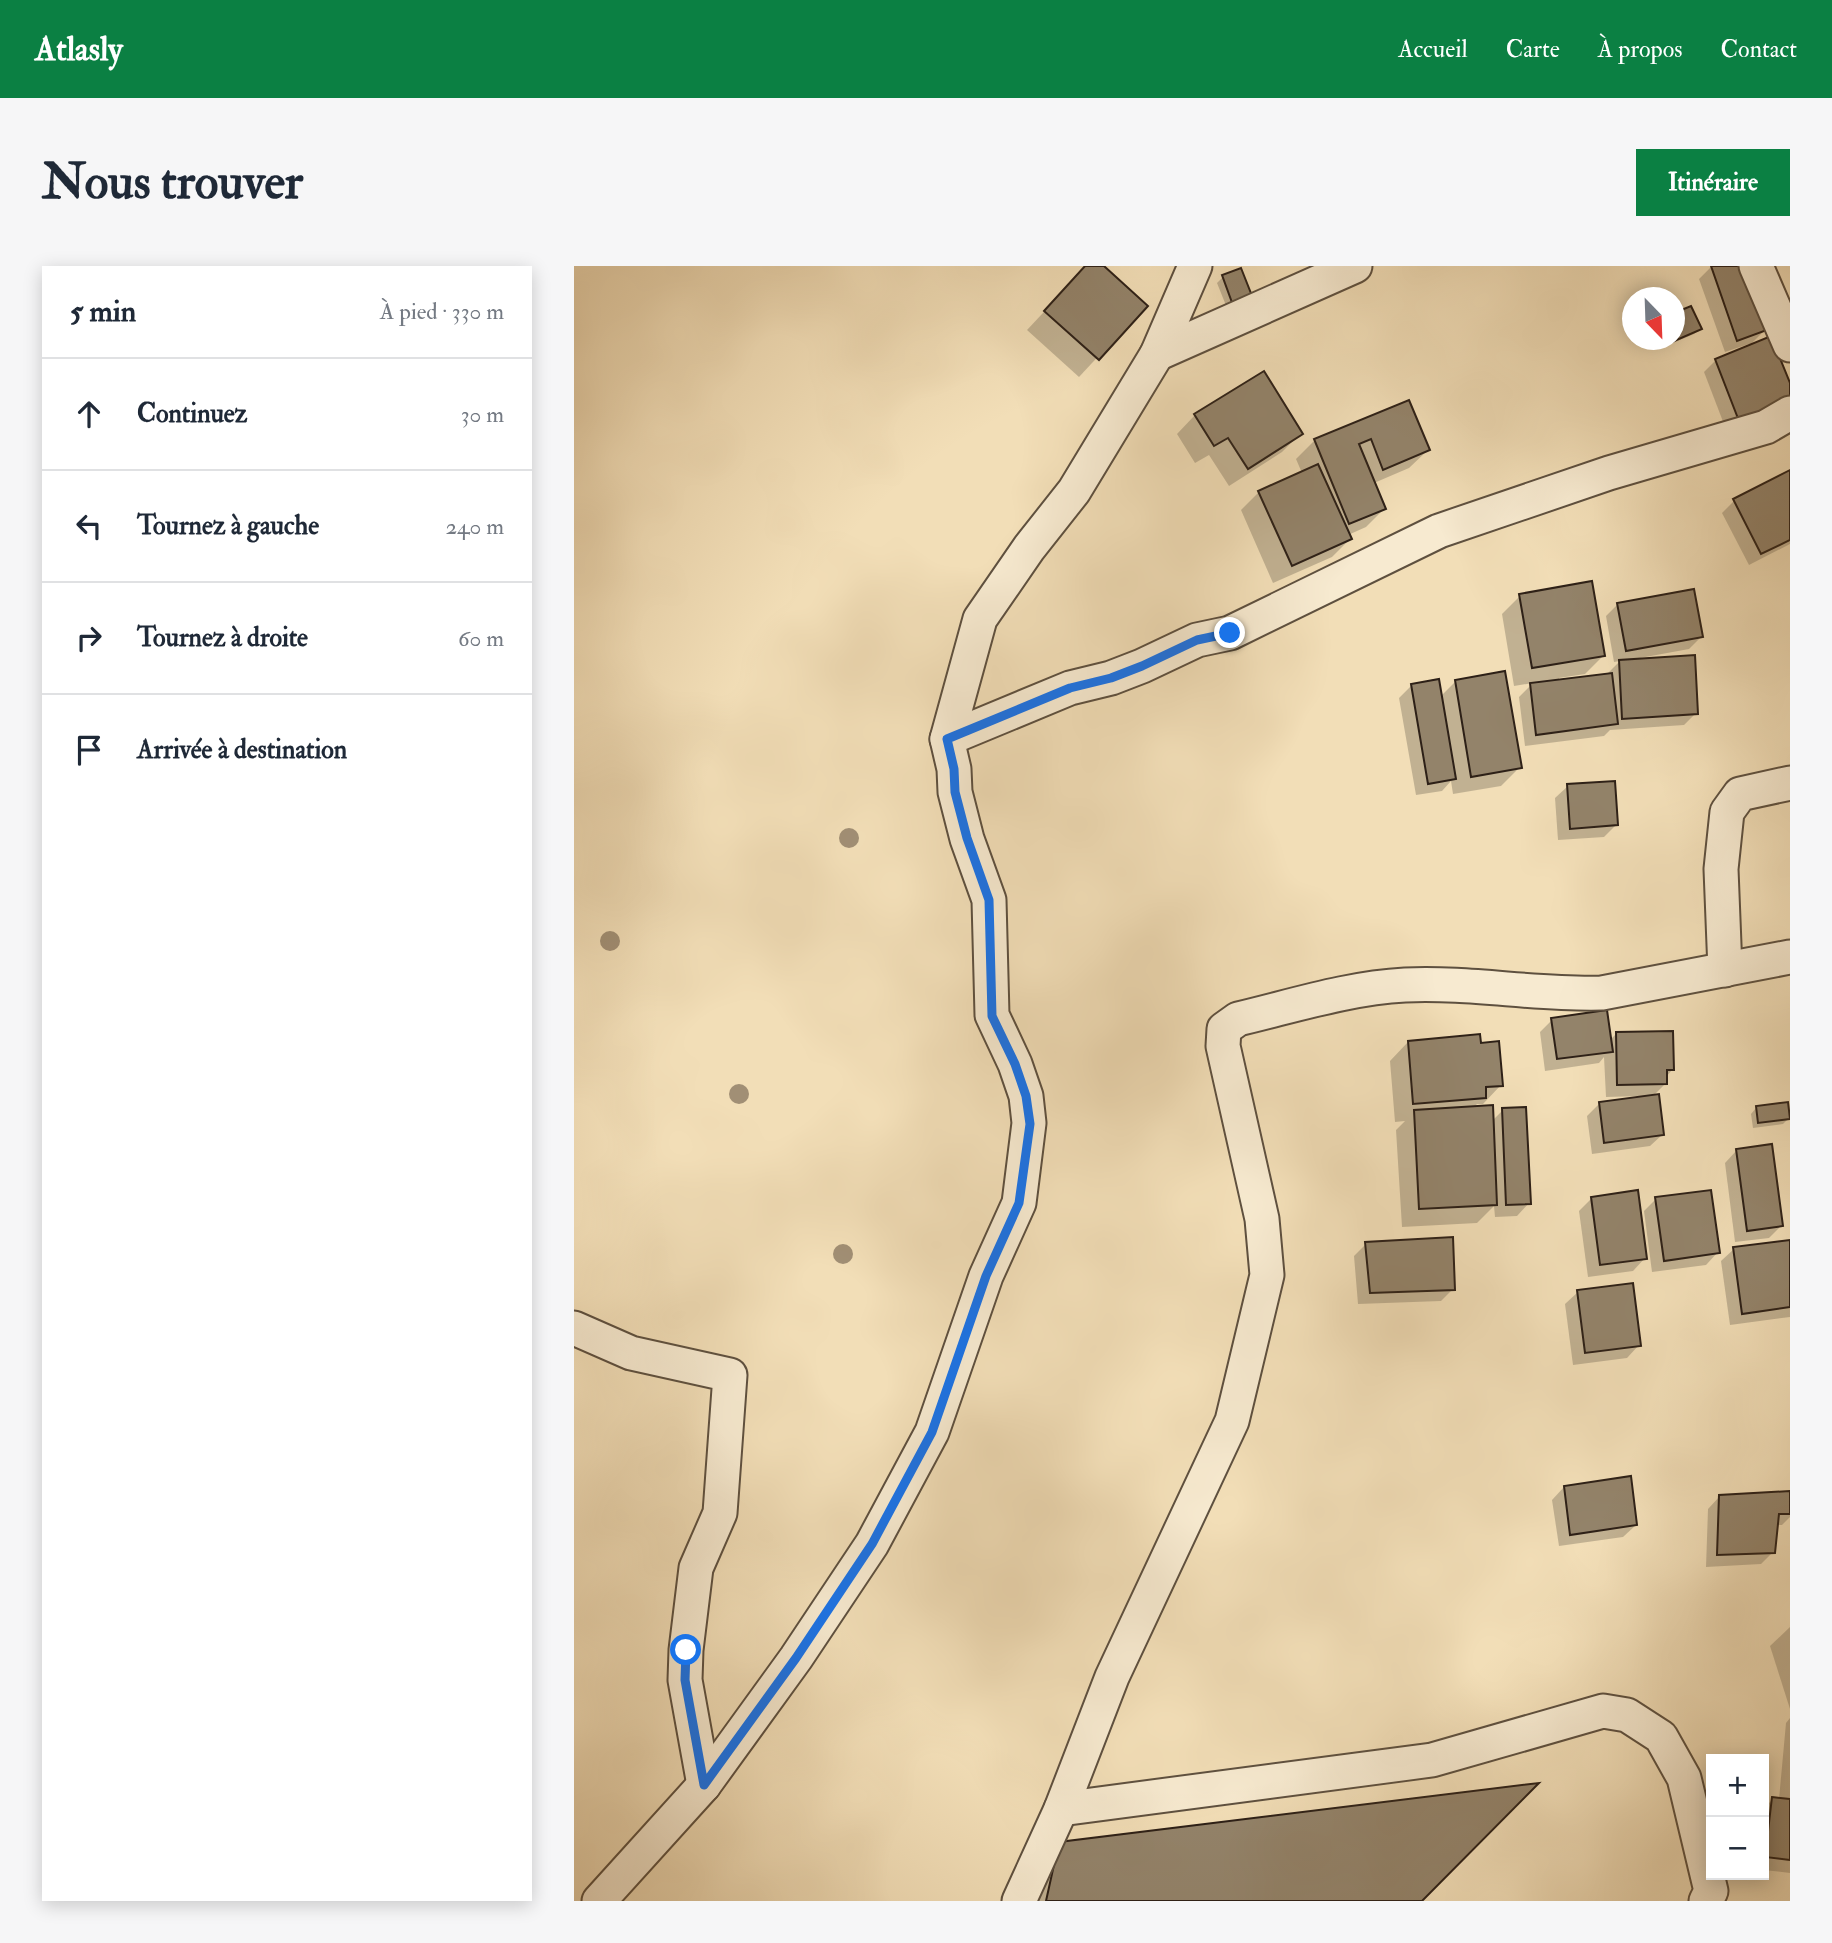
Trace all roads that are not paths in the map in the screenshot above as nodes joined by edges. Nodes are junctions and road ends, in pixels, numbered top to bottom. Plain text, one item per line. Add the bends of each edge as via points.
1 (1195, 266) edge
2 (1354, 266) edge
3 (1756, 266) edge
4 (1790, 345) edge
5 (1157, 354) junction
6 (1790, 413) edge
7 (947, 739) junction
8 (1790, 783) edge
9 (1790, 957) edge
10 (1726, 970) junction
11 (574, 1328) edge
12 (704, 1785) junction
13 (1061, 1809) junction
14 (599, 1901) edge
15 (1019, 1901) edge
16 (1706, 1901) edge

1 - 5 street
2 - 5 street
3 - 4 street
5 - 7 street via 1074,491 980,619
6 - 7 street via 1766,427 1609,473 1439,531 1230,633 1197,640 1142,666 1070,688
7 - 12 street via 967,838 989,900 992,1016 1026,1096 1030,1124 1019,1203 986,1276 932,1432 872,1544
8 - 10 street via 1740,794 1727,812 1721,869
9 - 10 street
10 - 13 street via 1602,993 1436,985 1359,989 1238,1019 1224,1029 1223,1045 1262,1219 1267,1275 1233,1421 1112,1676
11 - 12 street via 631,1353 730,1375 720,1513 696,1567 686,1650 685,1680
12 - 14 street
13 - 15 street
13 - 16 street via 1432,1760 1603,1711 1626,1715 1661,1737 1684,1778 1711,1891

